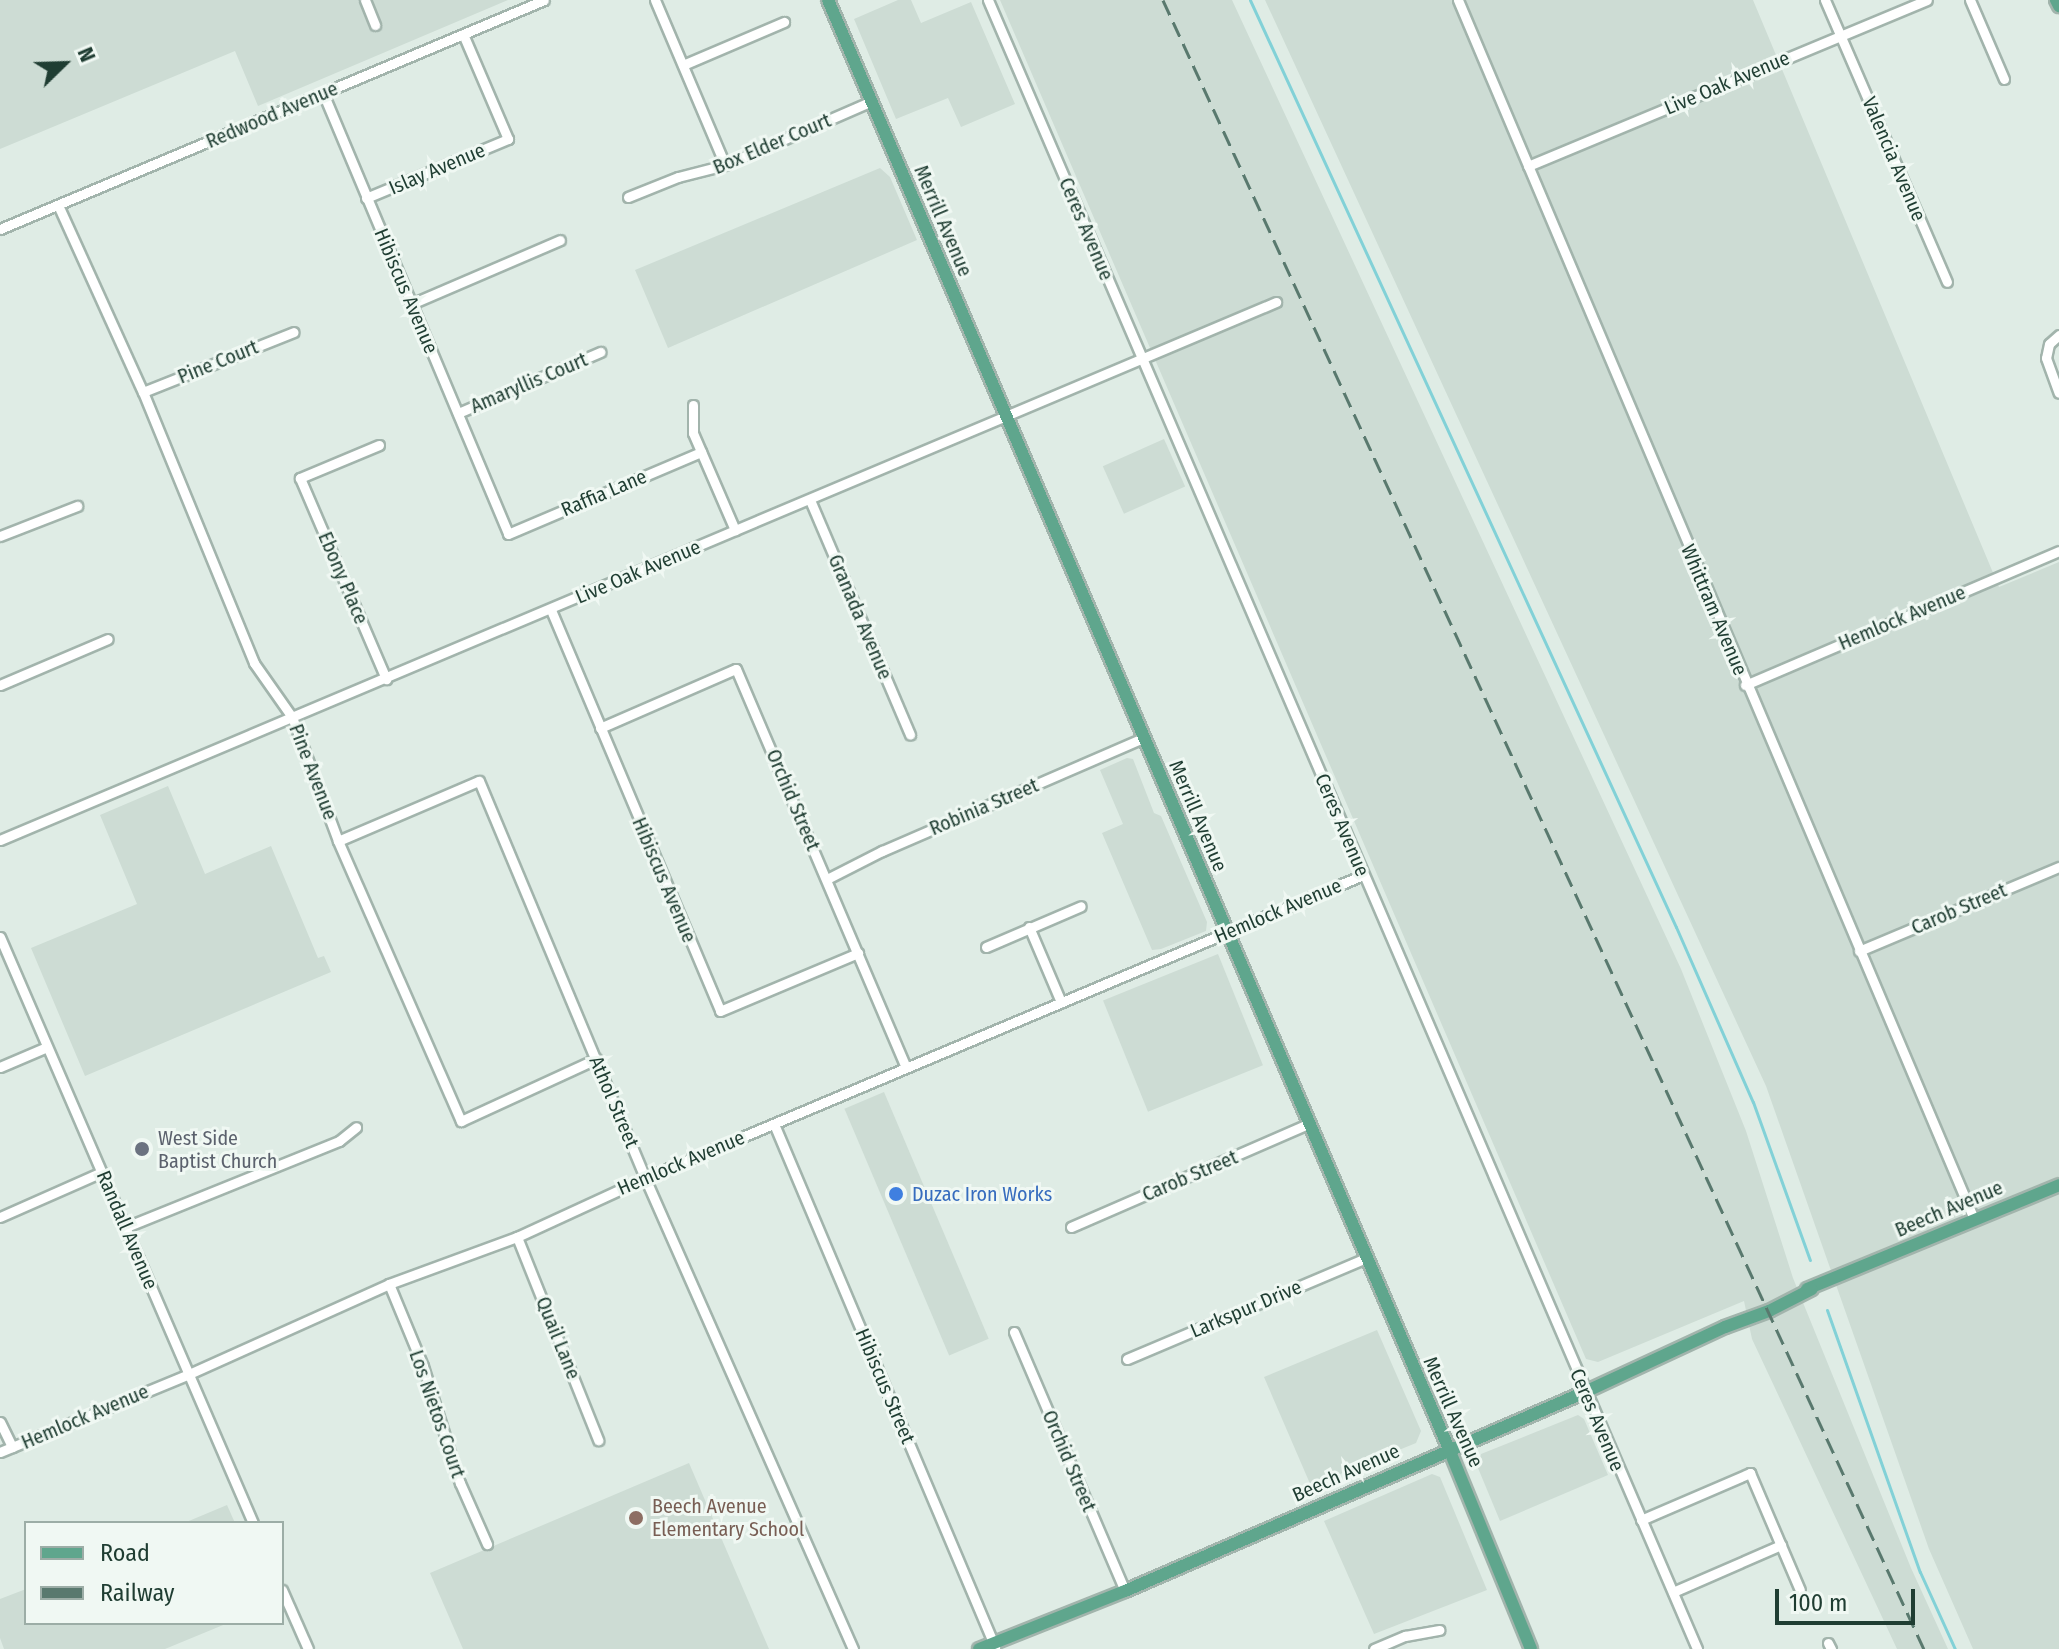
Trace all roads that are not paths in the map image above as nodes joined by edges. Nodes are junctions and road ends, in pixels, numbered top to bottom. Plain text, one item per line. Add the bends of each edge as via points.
1 (365, 0) edge
2 (544, 0) edge
3 (655, 0) edge
4 (828, 0) edge
5 (988, 0) edge
6 (1458, 0) edge
7 (1825, 0) edge
8 (1927, 0) edge
9 (1970, 0) edge
10 (2056, 0) edge
11 (2059, 6) edge
12 (784, 22) dead end
13 (375, 25) dead end
14 (463, 34) junction
15 (1841, 36) junction
16 (683, 65) junction
17 (2004, 79) dead end
18 (323, 93) junction
19 (870, 102) junction
20 (725, 165) junction
21 (1528, 166) junction
22 (628, 197) dead end
23 (366, 198) junction
24 (58, 205) junction
25 (0, 229) edge
26 (560, 240) dead end
27 (1947, 282) dead end
28 (1276, 302) dead end
29 (411, 304) junction
30 (294, 332) dead end
31 (2059, 335) edge
32 (600, 352) dead end
33 (1141, 358) junction
34 (143, 392) junction
35 (2059, 393) edge
36 (693, 405) dead end
37 (458, 413) junction
38 (1005, 415) junction
39 (379, 445) dead end
40 (701, 452) junction
41 (810, 500) junction
42 (77, 506) dead end
43 (735, 530) junction
44 (508, 534) joint
45 (0, 536) edge
46 (2059, 551) edge
47 (551, 610) junction
48 (108, 639) dead end
49 (386, 679) junction
50 (0, 685) edge
51 (1745, 685) junction
52 (292, 717) junction
53 (600, 728) junction
54 (910, 735) dead end
55 (1143, 738) junction
56 (0, 840) edge
57 (338, 841) junction
58 (2059, 867) edge
59 (1363, 875) junction
60 (827, 879) junction
61 (1081, 906) dead end
62 (1029, 927) junction
63 (1226, 933) junction
64 (0, 937) edge
65 (986, 947) dead end
66 (1859, 951) junction
67 (858, 953) junction
68 (1061, 1002) junction
69 (47, 1047) junction
70 (596, 1059) junction
71 (0, 1067) edge
72 (906, 1067) junction
73 (774, 1124) junction
74 (1308, 1124) junction
75 (356, 1127) dead end
76 (102, 1172) junction
77 (645, 1178) junction
78 (2059, 1185) edge
79 (0, 1217) edge
80 (1974, 1219) junction
81 (126, 1227) junction
82 (1071, 1227) dead end
83 (517, 1237) junction
84 (1366, 1258) junction
85 (389, 1284) junction
86 (1014, 1332) dead end
87 (1127, 1359) dead end
88 (189, 1374) junction
89 (1585, 1392) junction
90 (0, 1422) edge
91 (598, 1440) dead end
92 (12, 1447) junction
93 (1449, 1449) junction
94 (0, 1452) edge
95 (1641, 1520) junction
96 (252, 1521) edge
97 (487, 1544) dead end
98 (1781, 1545) junction
99 (1800, 1590) dead end
100 (1125, 1591) junction
101 (1673, 1592) junction
102 (284, 1595) edge
103 (1439, 1630) dead end
104 (995, 1646) edge
105 (308, 1649) edge
106 (853, 1649) edge
107 (979, 1649) edge
108 (1374, 1649) edge
109 (1531, 1649) edge
110 (1697, 1649) edge

1 - 13 street
2 - 14 street, Redwood Avenue
3 - 16 street
4 - 19 main road, Merrill Avenue
5 - 33 street, Ceres Avenue
6 - 21 street, Whittram Avenue
7 - 15 street, Valencia Avenue
8 - 15 street, Live Oak Avenue
9 - 17 street
10 - 11 main road
12 - 16 street
14 - 18 street, Redwood Avenue
14 - 23 street, Islay Avenue via 508,139
15 - 21 street, Live Oak Avenue
15 - 27 street, Valencia Avenue
16 - 20 street
18 - 23 street, Hibiscus Avenue
18 - 24 street, Redwood Avenue
19 - 20 street, Box Elder Court
19 - 38 main road, Merrill Avenue
20 - 22 street, Box Elder Court
21 - 51 street, Whittram Avenue
23 - 29 street, Hibiscus Avenue
24 - 25 street, Redwood Avenue
24 - 34 street, Pine Avenue
26 - 29 street
28 - 33 street, Live Oak Avenue
29 - 37 street, Hibiscus Avenue
30 - 34 street, Pine Court
31 - 35 street via 2049,344 2047,366
32 - 37 street, Amaryllis Court
33 - 38 street, Live Oak Avenue
33 - 59 street, Ceres Avenue
34 - 52 street, Pine Avenue via 254,663
36 - 40 street via 693,433
37 - 44 street, Hibiscus Avenue
38 - 41 street, Live Oak Avenue
38 - 55 main road, Merrill Avenue
39 - 49 street, Ebony Place via 300,478
40 - 43 street
40 - 44 street, Raffia Lane
41 - 43 street, Live Oak Avenue
41 - 54 street, Granada Avenue
42 - 45 street
43 - 47 street, Live Oak Avenue
46 - 51 street, Hemlock Avenue
47 - 49 street, Live Oak Avenue
47 - 53 street, Hibiscus Avenue
48 - 50 street
49 - 52 street, Live Oak Avenue
51 - 66 street, Whittram Avenue
52 - 56 street, Live Oak Avenue
52 - 57 street, Pine Avenue
53 - 60 street, Orchid Street via 736,669
53 - 67 street, Hibiscus Avenue via 720,1011
55 - 60 street, Robinia Street
55 - 63 main road, Merrill Avenue
57 - 70 street, Pine Avenue via 461,1121
57 - 70 street, Athol Street via 479,781
58 - 66 street, Carob Street
59 - 63 street, Hemlock Avenue
59 - 89 street, Ceres Avenue
60 - 67 street, Orchid Street
61 - 62 street
62 - 65 street
62 - 68 street
63 - 68 street, Hemlock Avenue
63 - 74 main road, Merrill Avenue
64 - 69 street, Randall Avenue
66 - 80 street, Whittram Avenue
67 - 72 street, Orchid Street
68 - 72 street, Hemlock Avenue
69 - 71 street
69 - 76 street, Randall Avenue
70 - 77 street, Athol Street
72 - 73 street, Hemlock Avenue
73 - 77 street, Hemlock Avenue
73 - 104 street, Hibiscus Street
74 - 82 street, Carob Street
74 - 84 main road, Merrill Avenue
75 - 81 street via 339,1141
76 - 79 street
76 - 81 street, Randall Avenue
77 - 83 street, Hemlock Avenue
77 - 106 street, Athol Street
78 - 80 main road, Beech Avenue
80 - 89 main road, Beech Avenue
81 - 88 street, Randall Avenue
83 - 85 street, Hemlock Avenue
83 - 91 street, Quail Lane
84 - 87 street, Larkspur Drive
84 - 93 main road, Merrill Avenue
85 - 88 street, Hemlock Avenue
85 - 97 street, Los Nietos Court
86 - 100 street, Orchid Street
88 - 92 street, Hemlock Avenue
88 - 96 street, Randall Avenue
89 - 93 main road, Beech Avenue
89 - 95 street, Ceres Avenue
90 - 92 street
92 - 94 street, Hemlock Avenue
93 - 100 main road, Beech Avenue
93 - 109 main road, Merrill Avenue
95 - 98 street via 1750,1473
95 - 101 street, Ceres Avenue
98 - 99 street
98 - 101 street
100 - 104 main road, Beech Avenue
101 - 110 street, Ceres Avenue
102 - 105 street
103 - 108 street
104 - 107 main road, Beech Avenue

